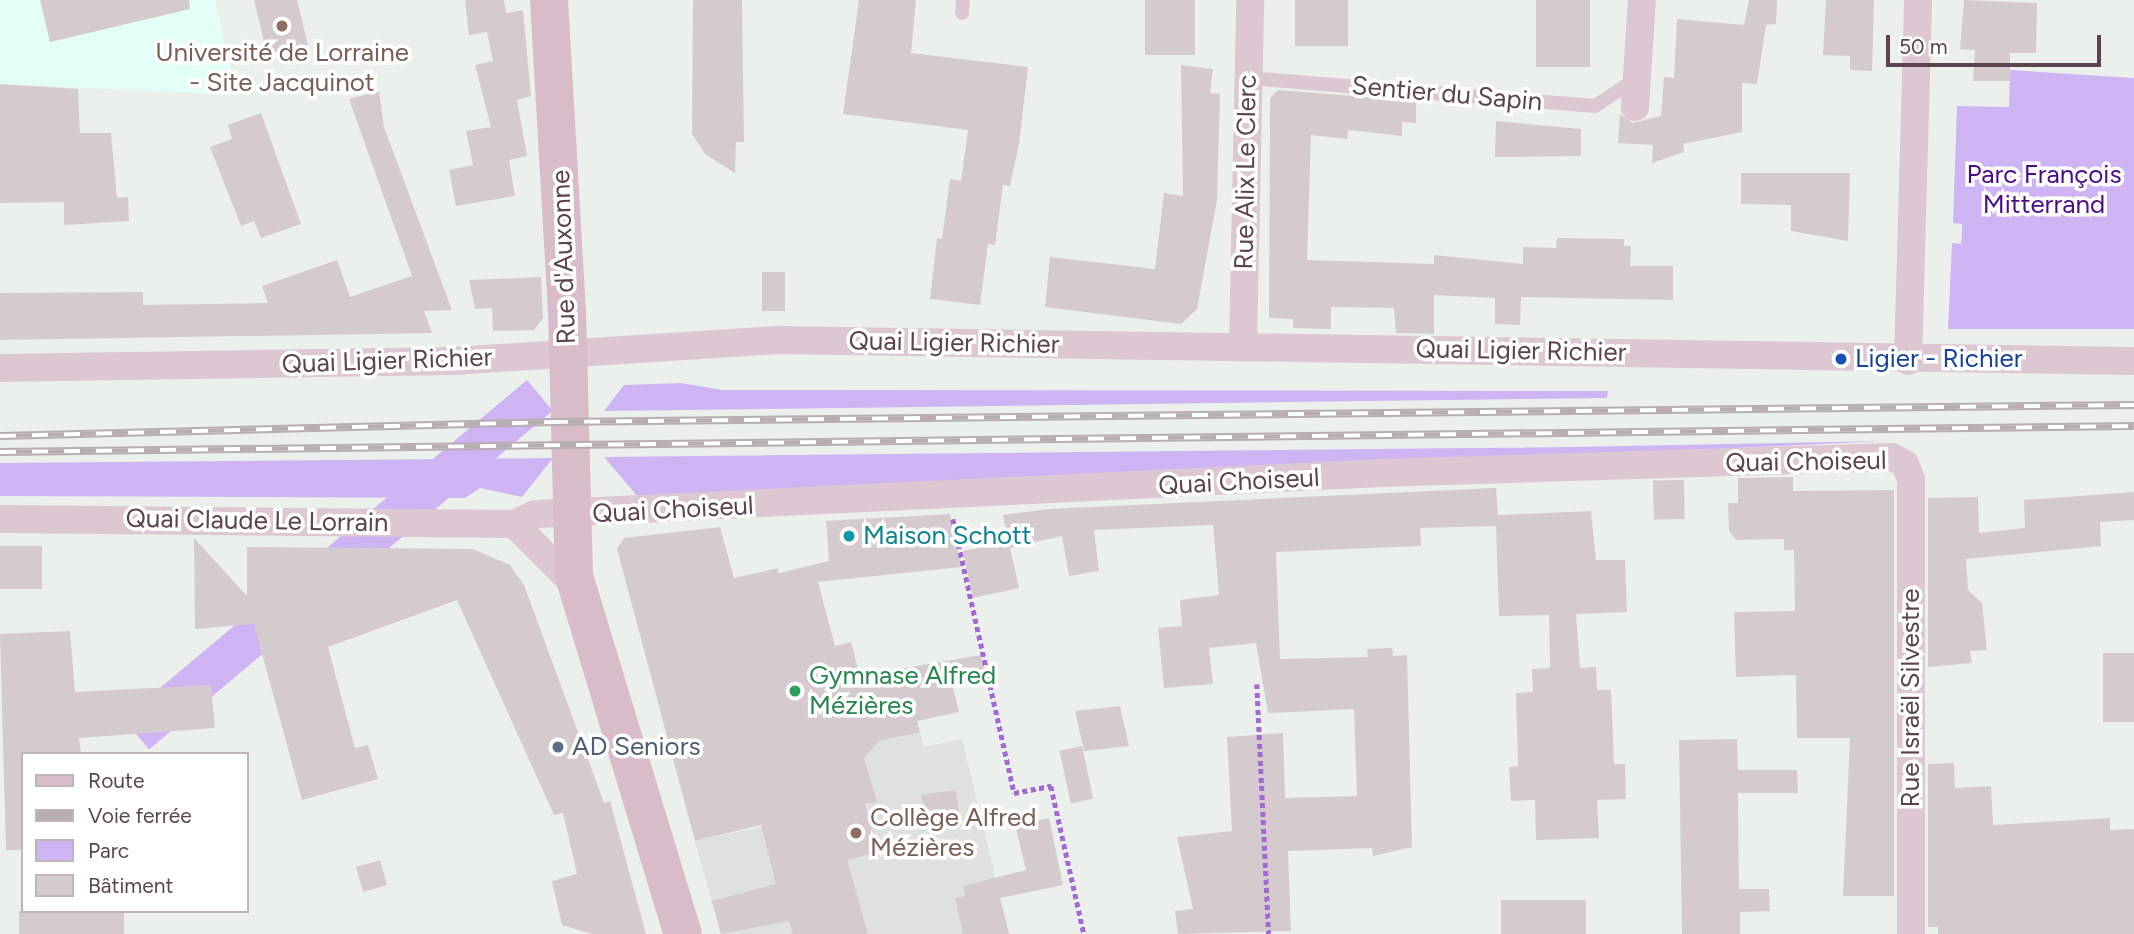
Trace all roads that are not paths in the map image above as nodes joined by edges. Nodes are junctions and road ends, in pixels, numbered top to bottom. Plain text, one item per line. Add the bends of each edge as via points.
1 (549, 0) edge
2 (1250, 0) edge
3 (1642, 0) edge
4 (1918, 0) edge
5 (1248, 78) junction
6 (1636, 79) junction
7 (1635, 107) dead end
8 (1243, 345) junction
9 (568, 353) junction
10 (1908, 361) junction
11 (2134, 361) edge
12 (0, 368) edge
13 (1905, 464) joint
14 (572, 514) junction
15 (0, 519) edge
16 (514, 524) junction
17 (578, 588) junction
18 (683, 934) edge
19 (1911, 934) edge

1 - 9 main road, Rue d'Auxonne
2 - 5 street, Rue Alix Le Clerc
3 - 6 street
4 - 10 street
5 - 6 lane, Sentier du Sapin via 1595,106
5 - 8 street, Rue Alix Le Clerc
6 - 7 street
8 - 9 street, Quai Ligier Richier via 781,340
8 - 10 street, Quai Ligier Richier
9 - 12 street, Quai Ligier Richier
9 - 14 main road, Rue d'Auxonne
10 - 11 street, Quai Ligier Richier
13 - 14 street, Quai Choiseul via 1882,457 1381,473
13 - 19 street, Rue Israël Silvestre via 1911,480
14 - 16 street, Quai Claude Le Lorrain via 535,514
14 - 17 main road, Rue d'Auxonne
15 - 16 street, Quai Claude Le Lorrain
16 - 17 street
17 - 18 main road, Rue d'Auxonne

